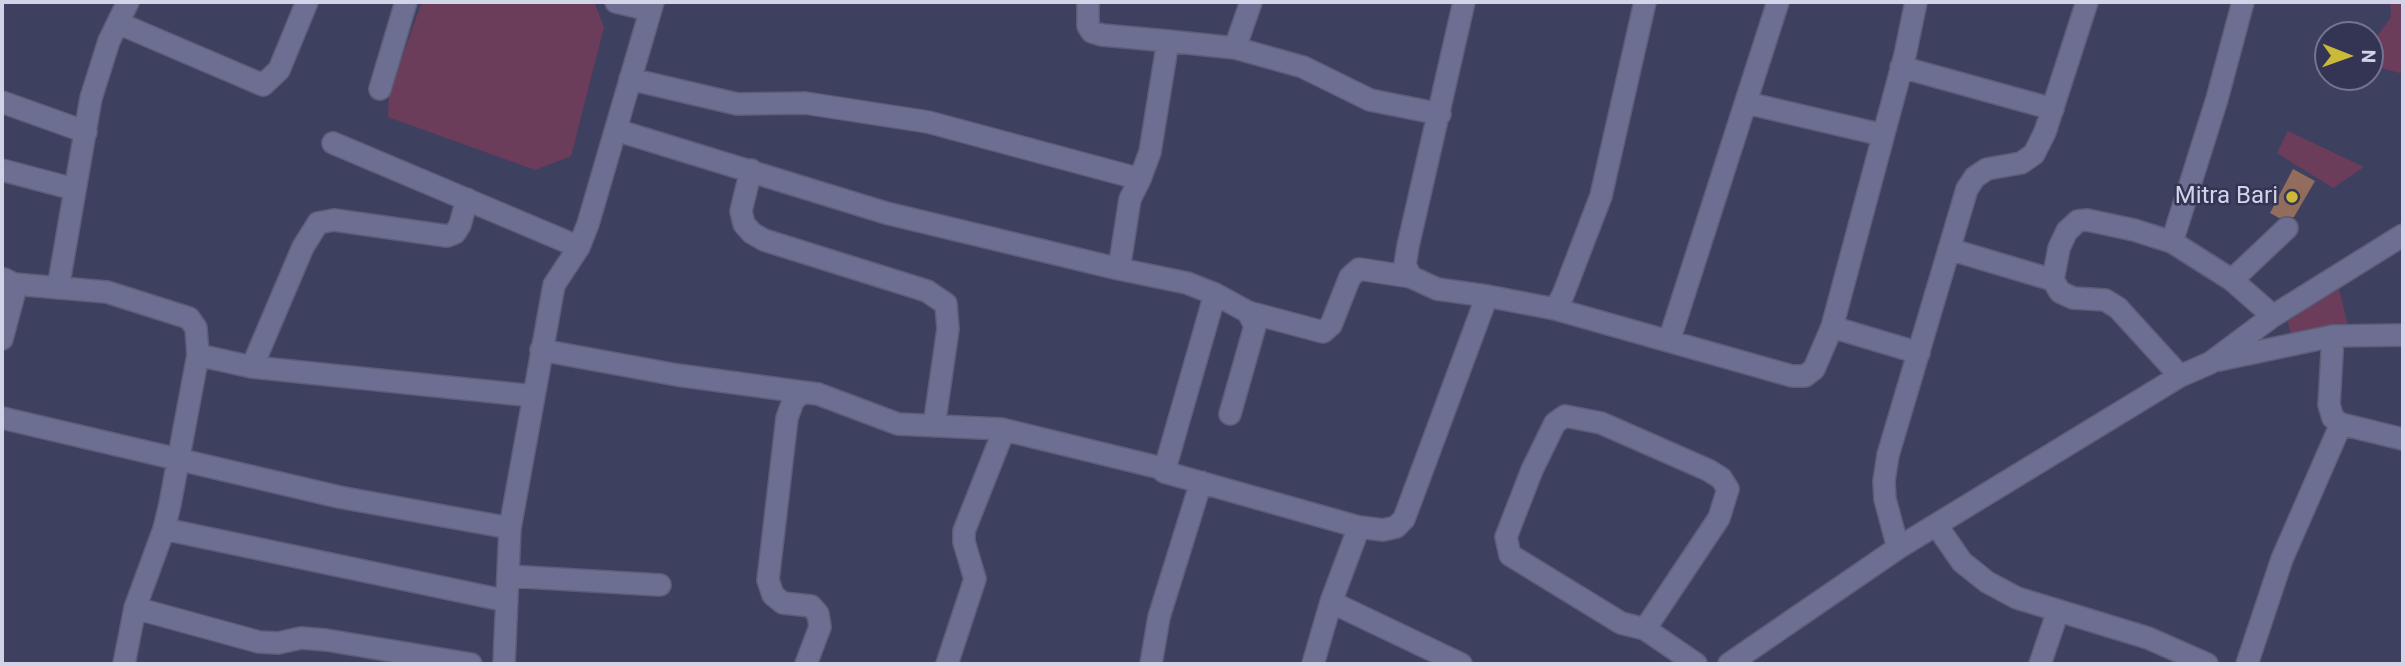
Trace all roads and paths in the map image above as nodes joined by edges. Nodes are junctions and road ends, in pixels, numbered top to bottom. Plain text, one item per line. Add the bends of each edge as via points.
1 (128, 2) edge
2 (307, 2) edge
3 (406, 2) edge
4 (616, 2) edge
5 (1088, 2) edge
6 (1251, 2) edge
7 (1464, 2) edge
8 (1645, 2) edge
9 (1778, 2) edge
10 (1916, 2) edge
11 (2087, 2) edge
12 (2243, 2) edge
13 (651, 6) edge
14 (118, 23) junction
15 (1168, 41) junction
16 (1235, 48) junction
17 (1901, 67) junction
18 (630, 79) junction
19 (380, 89) dead end
20 (2, 102) edge
21 (1747, 103) junction
22 (2053, 109) junction
23 (1440, 114) junction
24 (616, 130) junction
25 (86, 132) junction
26 (1883, 135) junction
27 (333, 143) dead end
28 (2, 170) edge
29 (751, 170) junction
30 (1139, 179) junction
31 (74, 189) junction
32 (467, 199) junction
33 (2287, 228) dead end
34 (2403, 235) edge
35 (2172, 242) junction
36 (579, 247) junction
37 (1950, 248) junction
38 (1119, 269) junction
39 (1411, 277) junction
40 (2053, 280) junction
41 (2232, 280) junction
42 (8, 281) edge
43 (58, 288) junction
44 (1215, 294) junction
45 (1487, 296) junction
46 (1555, 309) junction
47 (1248, 312) junction
48 (2273, 316) junction
49 (1832, 327) junction
50 (2403, 335) edge
51 (2333, 336) junction
52 (2, 339) edge
53 (1669, 341) junction
54 (541, 350) junction
55 (1919, 352) junction
56 (198, 355) junction
57 (2210, 363) junction
58 (252, 367) junction
59 (2180, 376) junction
60 (802, 392) junction
61 (534, 396) junction
62 (1230, 414) dead end
63 (2, 418) edge
64 (2341, 424) junction
65 (934, 425) junction
66 (1004, 430) junction
67 (2403, 439) edge
68 (177, 457) junction
69 (1166, 469) junction
70 (1201, 482) junction
71 (1937, 526) junction
72 (1359, 527) junction
73 (510, 528) junction
74 (164, 529) junction
75 (1898, 548) junction
76 (508, 576) junction
77 (660, 585) dead end
78 (507, 601) junction
79 (1331, 602) junction
80 (135, 608) junction
81 (2058, 611) junction
82 (1645, 629) junction
83 (124, 664) edge
84 (471, 664) edge
85 (504, 664) edge
86 (806, 664) edge
87 (947, 664) edge
88 (1151, 664) edge
89 (1313, 664) edge
90 (1461, 664) edge
91 (1696, 664) edge
92 (1729, 664) edge
93 (2040, 664) edge
94 (2207, 664) edge
95 (2247, 664) edge

1 - 14 street
2 - 14 street via 279,70 263,85
3 - 19 street
4 - 13 street
5 - 15 street via 1092,32
6 - 16 street
7 - 23 street
8 - 46 street via 1601,196
9 - 21 street
10 - 17 street
11 - 22 street
12 - 35 street
13 - 18 street
14 - 25 street via 98,70
15 - 16 street
15 - 30 street via 1150,152
16 - 23 street via 1303,67 1370,100
17 - 22 street
17 - 26 street
18 - 24 street
18 - 30 street via 737,104 805,103 928,122
20 - 25 street
21 - 26 street
21 - 53 street
22 - 37 street via 2034,154 2021,163 1987,169 1975,177 1967,189
23 - 39 street via 1408,246 1405,265
24 - 29 street
24 - 36 street
25 - 31 street
26 - 49 street
27 - 32 street
28 - 31 street
29 - 38 street via 899,216
29 - 65 street via 741,211 752,233 928,291 946,304 948,329
30 - 38 street via 1130,199
31 - 43 street
32 - 36 street
32 - 58 street via 460,225 447,236 334,220 318,223 303,247
33 - 41 street
34 - 48 street
35 - 40 street via 2078,221 2059,248
35 - 41 street
36 - 54 street via 554,285
37 - 40 street
37 - 55 street
38 - 44 street via 1187,283
39 - 45 street via 1437,289
39 - 47 street via 1359,269 1350,277 1331,325 1323,332
40 - 59 street via 2060,292 2073,298 2105,300 2119,308
41 - 48 street
42 - 43 street
42 - 52 street via 14,294
43 - 56 street via 107,292 189,318 196,328
44 - 47 street
44 - 69 street
45 - 46 street
45 - 72 street via 1404,519 1383,530
46 - 53 street
47 - 62 street via 1255,326
48 - 57 street
49 - 53 street via 1814,369 1805,376
49 - 55 street
50 - 51 street
51 - 57 street
51 - 64 street via 2329,405 2333,418
54 - 60 street
54 - 61 street
55 - 75 street via 1884,481
56 - 58 street
56 - 68 street
57 - 59 street
58 - 61 street
59 - 71 street
60 - 65 street via 898,424
60 - 86 street via 787,418 768,580 773,595 783,603 811,606 818,614 820,627
61 - 73 street
63 - 68 street
64 - 67 street
64 - 95 street via 2282,559
65 - 66 street
66 - 69 street
66 - 87 street via 964,531 975,579
68 - 73 street via 339,497
68 - 74 street
69 - 70 street via 1164,472
70 - 72 street
70 - 88 street via 1159,617
71 - 75 street
71 - 81 street via 1962,562 1987,582
72 - 79 street
73 - 76 street
74 - 78 street
74 - 80 street
75 - 92 street
76 - 77 street
76 - 78 street
78 - 85 street
79 - 89 street
79 - 90 street
80 - 83 street
80 - 84 street via 259,642 326,640
81 - 93 street
81 - 94 street via 2148,638
82 - 82 street via 1621,623 1510,555 1506,546 1544,442 1565,416 1601,423 1708,470 1728,489 1718,518
82 - 91 street

